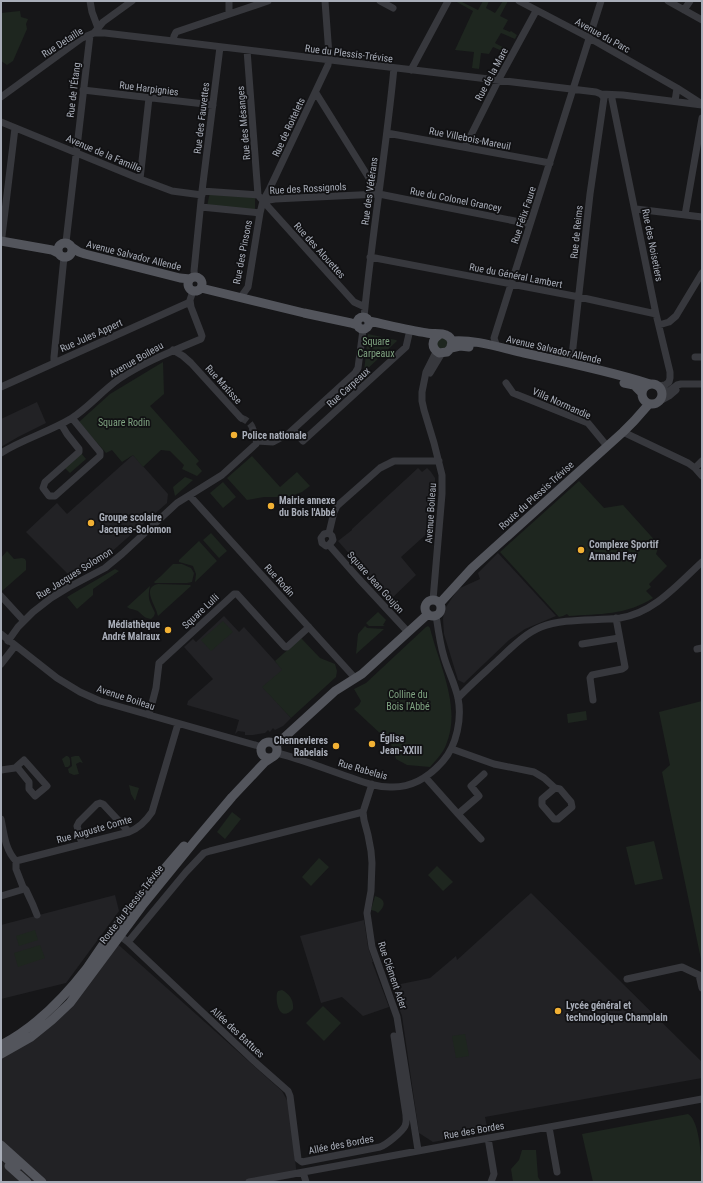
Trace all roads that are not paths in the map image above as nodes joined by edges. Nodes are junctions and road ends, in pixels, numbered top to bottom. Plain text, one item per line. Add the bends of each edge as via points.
1 (90, 1) edge
2 (132, 1) edge
3 (229, 1) edge
4 (268, 1) edge
5 (325, 1) edge
6 (380, 1) edge
7 (448, 1) edge
8 (519, 1) edge
9 (601, 1) edge
10 (668, 1) edge
11 (690, 1) edge
12 (393, 8) dead end
13 (536, 10) junction
14 (684, 10) junction
15 (229, 14) junction
16 (702, 20) edge
17 (94, 32) junction
18 (590, 38) junction
19 (173, 41) junction
20 (220, 47) junction
21 (247, 50) junction
22 (329, 60) junction
23 (394, 68) junction
24 (411, 70) junction
25 (498, 81) junction
26 (677, 88) junction
27 (83, 90) junction
28 (573, 90) junction
29 (316, 93) junction
30 (602, 96) junction
31 (1, 97) edge
32 (613, 97) junction
33 (149, 98) junction
34 (675, 101) junction
35 (213, 105) junction
36 (702, 105) edge
37 (614, 110) junction
38 (601, 111) junction
39 (702, 118) edge
40 (1, 122) edge
41 (15, 128) junction
42 (387, 133) junction
43 (465, 147) junction
44 (76, 152) junction
45 (550, 163) junction
46 (140, 179) junction
47 (202, 193) junction
48 (379, 194) junction
49 (261, 198) junction
50 (201, 207) junction
51 (636, 210) junction
52 (260, 213) junction
53 (684, 215) junction
54 (702, 217) edge
55 (530, 224) junction
56 (1, 240) edge
57 (65, 250) junction
58 (370, 257) junction
59 (702, 273) edge
60 (195, 284) junction
61 (511, 284) junction
62 (243, 294) junction
63 (579, 297) junction
64 (190, 302) junction
65 (365, 307) junction
66 (656, 314) junction
67 (363, 323) junction
68 (659, 325) junction
69 (409, 334) junction
70 (438, 335) junction
71 (432, 342) junction
72 (186, 345) junction
73 (451, 345) junction
74 (497, 347) junction
75 (173, 350) junction
76 (439, 353) junction
77 (561, 361) junction
78 (54, 362) junction
79 (191, 363) junction
80 (506, 383) dead end
81 (702, 384) edge
82 (687, 385) junction
83 (1, 387) edge
84 (656, 387) junction
85 (642, 392) junction
86 (660, 401) junction
87 (649, 404) junction
88 (72, 418) junction
89 (241, 418) tunnel mouth
90 (61, 424) junction
91 (253, 430) tunnel mouth
92 (294, 430) junction
93 (623, 432) junction
94 (257, 441) junction
95 (607, 446) junction
96 (1, 453) edge
97 (439, 461) junction
98 (701, 462) edge
99 (695, 468) junction
100 (702, 476) edge
101 (190, 496) junction
102 (702, 562) edge
103 (1, 596) edge
104 (436, 602) junction
105 (432, 614) junction
106 (616, 618) junction
107 (23, 620) junction
108 (309, 627) junction
109 (408, 632) junction
110 (1, 634) edge
111 (619, 638) junction
112 (8, 641) junction
113 (582, 644) dead end
114 (15, 646) junction
115 (1, 664) edge
116 (355, 678) junction
117 (458, 698) junction
118 (593, 700) dead end
119 (149, 715) junction
120 (178, 724) junction
121 (452, 749) junction
122 (270, 751) junction
123 (16, 767) junction
124 (1, 770) edge
125 (484, 774) dead end
126 (426, 778) junction
127 (372, 784) junction
128 (555, 788) junction
129 (363, 812) junction
130 (458, 814) junction
131 (1, 819) edge
132 (129, 832) junction
133 (481, 839) dead end
134 (82, 844) junction
135 (16, 861) junction
136 (22, 887) junction
137 (1, 896) edge
138 (37, 915) dead end
139 (112, 931) junction
140 (120, 936) junction
141 (128, 942) junction
142 (627, 979) dead end
143 (702, 988) edge
144 (394, 1036) dead end
145 (1, 1045) edge
146 (1, 1054) edge
147 (702, 1101) edge
148 (549, 1127) junction
149 (488, 1138) junction
150 (1, 1145) edge
151 (418, 1150) junction
152 (1, 1154) edge
153 (1, 1158) edge
154 (302, 1162) joint
155 (303, 1172) junction
156 (557, 1172) dead end
157 (27, 1182) edge
158 (33, 1182) edge
159 (42, 1182) edge
160 (249, 1182) edge
161 (306, 1182) edge
162 (491, 1182) edge

1 - 17 street
2 - 17 street, Rue Detaille via 103,22
3 - 15 street
4 - 15 street
5 - 22 street
6 - 12 street
7 - 24 street
8 - 13 street, Avenue du Parc
9 - 18 street, Rue Félix Faure
10 - 14 street
11 - 14 street
13 - 18 street, Avenue du Parc
13 - 25 street, Rue de la Mare
14 - 16 street
15 - 19 street via 176,32
17 - 19 street, Rue du Plessis-Trévise
17 - 27 street, Rue de l'Étang
17 - 31 street, Rue Detaille
18 - 26 street, Avenue du Parc
18 - 28 street, Rue Félix Faure
19 - 20 street, Rue du Plessis-Trévise
20 - 21 street, Rue du Plessis-Trévise
20 - 35 street, Rue des Fauvettes
21 - 22 street, Rue du Plessis-Trévise
21 - 49 street, Rue des Mésanges
22 - 23 street, Rue du Plessis-Trévise
22 - 29 street, Rue de Roitelets
23 - 24 street, Rue du Plessis-Trévise
23 - 42 street, Rue des Vétérans
24 - 25 street, Rue du Plessis-Trévise
25 - 28 street, Rue du Plessis-Trévise
25 - 43 street, Rue de la Mare
26 - 34 street
26 - 36 street, Avenue du Parc
27 - 33 street, Rue Harpignies
27 - 44 street, Rue de l'Étang
28 - 30 street, Rue du Plessis-Trévise
28 - 45 street, Rue Félix Faure
29 - 48 street
29 - 49 street, Rue de Roitelets via 269,190
30 - 32 street, Rue du Plessis-Trévise
30 - 38 street, Rue de Reims
32 - 34 street, Rue du Plessis-Trévise via 624,95
32 - 37 street, Rue des Noisetiers
33 - 35 street, Rue Harpignies
33 - 46 street
34 - 36 street, Rue du Plessis-Trévise
35 - 47 street, Rue des Fauvettes
37 - 38 street
37 - 51 street, Rue des Noisetiers
38 - 63 street, Rue de Reims
39 - 53 street
40 - 41 street, Avenue de la Famille
41 - 44 street, Avenue de la Famille
41 - 56 street
42 - 43 street, Rue Villebois-Mareuil
42 - 48 street, Rue des Vétérans
43 - 45 street, Rue Villebois-Mareuil
44 - 46 street, Avenue de la Famille
44 - 57 street, Rue de l'Étang
45 - 55 street, Rue Félix Faure
46 - 47 street, Avenue de la Famille via 172,191
47 - 49 street, Avenue de la Famille
47 - 50 street, Rue des Fauvettes
48 - 49 street, Rue des Rossignols
48 - 55 street, Rue du Colonel Grancey
48 - 58 street, Rue des Vétérans
49 - 52 street, Rue des Pinsons
49 - 65 street, Rue des Alouettes via 354,302
50 - 52 street
50 - 60 street via 194,271
51 - 53 street
51 - 66 street, Rue des Noisetiers
52 - 62 street, Rue des Pinsons via 248,287
53 - 54 street
55 - 61 street, Rue Félix Faure
56 - 57 main road, Avenue Salvador Allende via 52,250
57 - 60 main road, Avenue Salvador Allende via 180,278
57 - 78 street, Rue de l'Étang
58 - 61 street, Rue du Général Lambert
58 - 65 street, Rue des Vétérans
59 - 68 street via 676,316 669,322
60 - 62 main road, Avenue Salvador Allende
60 - 64 street
60 - 67 main road, Avenue Salvador Allende
61 - 63 street, Rue du Général Lambert
61 - 74 street, Rue Félix Faure via 494,338
62 - 67 main road, Avenue Salvador Allende
63 - 66 street, Rue du Général Lambert
63 - 77 street, Rue de Reims via 572,356
64 - 72 street, Avenue Boileau via 202,336 201,339
64 - 78 street, Rue Jules Appert
65 - 67 street, Rue des Vétérans
66 - 68 street, Rue des Noisetiers
67 - 69 main road, Avenue Salvador Allende
67 - 70 main road, Avenue Salvador Allende
67 - 92 street, Rue Carpeaux via 356,372
68 - 84 street, Rue des Noisetiers via 670,378 665,385
69 - 71 main road, Avenue Salvador Allende
69 - 92 street, Rue Carpeaux via 406,348 303,441
70 - 71 main road
70 - 73 main road via 450,337
71 - 76 main road via 434,349
72 - 75 street, Avenue Boileau
72 - 79 street
73 - 74 main road, Avenue Salvador Allende via 460,340
73 - 76 main road via 447,352
73 - 85 main road via 525,358 634,385
74 - 77 main road, Avenue Salvador Allende
75 - 79 street, Rue Matisse
75 - 88 street, Avenue Boileau via 119,379
76 - 97 street, Avenue Boileau via 426,372 422,402
77 - 84 main road, Avenue Salvador Allende
78 - 83 street, Rue Jules Appert
79 - 89 street, Rue Matisse
80 - 95 street, Villa Normandie via 513,393 588,423
81 - 82 street
82 - 84 street via 677,385 669,391
82 - 86 street via 678,388
84 - 85 main road via 644,387
84 - 86 main road
85 - 87 main road via 642,398
86 - 87 main road
87 - 93 main road, Route du Plessis-Trévise
88 - 90 street, Avenue Boileau
88 - 90 street via 100,452 100,456 55,496 49,496 43,488 45,482 79,452
90 - 96 street, Avenue Boileau via 15,444
91 - 94 street
92 - 94 street, Rue Carpeaux via 273,442
93 - 95 main road, Route du Plessis-Trévise
93 - 99 street
94 - 101 street, Rue Jacques Solomon via 222,475
95 - 104 main road, Route du Plessis-Trévise
97 - 104 street, Avenue Boileau via 442,494
97 - 109 street, Square Jean Goujon via 394,461 380,468 337,506 329,533 333,540 329,545
98 - 99 street
99 - 100 street
101 - 107 street, Rue Jacques Solomon via 177,502 105,568 51,598
101 - 108 street, Rue Rodin
102 - 106 street via 656,603 632,615
103 - 107 street
104 - 105 main road via 442,608
104 - 105 main road via 429,602 426,606 426,611
105 - 109 main road, Route du Plessis-Trévise
105 - 117 street, Rue Rabelais
106 - 111 street
106 - 117 street via 550,624 532,632 511,648
107 - 112 street, Rue Jacques Solomon
108 - 116 street, Rue Rodin
108 - 119 street, Square Lulli via 285,647 237,594 234,594 159,663
109 - 116 main road, Route du Plessis-Trévise
110 - 112 street, Avenue Boileau
111 - 113 street
111 - 118 street via 625,667 592,675 590,678
112 - 114 street, Avenue Boileau
114 - 115 street
114 - 119 street, Avenue Boileau via 80,692 100,701
116 - 122 main road, Route du Plessis-Trévise via 335,691
117 - 121 street, Rue Rabelais via 458,726
119 - 120 street, Avenue Boileau
120 - 122 street, Avenue Boileau
120 - 132 street, Rue Auguste Comte via 152,812 142,825
121 - 126 street, Rue Rabelais
121 - 128 street via 494,764 534,772
122 - 127 street, Rue Rabelais
122 - 139 main road, Route du Plessis-Trévise via 228,794
122 - 140 main road, Route du Plessis-Trévise via 262,765 219,813
123 - 123 street via 29,782 29,789 35,796 46,786 24,760
123 - 124 street
125 - 130 street via 471,786 479,796
126 - 127 street, Rue Rabelais via 400,786
126 - 130 street
127 - 129 street, Rue Clément Ader
128 - 128 street via 542,799 542,805 558,819 572,807 560,789
129 - 141 street via 204,853
129 - 151 street, Rue Clément Ader via 372,863 367,913 371,939 375,957 398,1017
130 - 133 street
131 - 135 street via 7,848
132 - 134 street, Rue Auguste Comte
132 - 134 street via 100,803 79,822
134 - 135 street, Rue Auguste Comte
135 - 136 street
136 - 137 street via 21,890
136 - 138 street via 26,890
139 - 140 street, Allée des Battues via 119,931
139 - 145 main road, Route du Plessis-Trévise via 86,968 46,1015
140 - 141 street, Allée des Battues
140 - 146 main road, Route du Plessis-Trévise via 66,1007 31,1037
141 - 154 street, Allée des Battues via 288,1091 298,1159
142 - 143 street via 682,967 699,975
144 - 154 street, Allée des Bordes via 406,1116 405,1126 380,1148
147 - 148 street, Rue des Bordes
148 - 149 street, Rue des Bordes
148 - 156 street
149 - 151 street, Rue des Bordes
149 - 162 street via 494,1174
150 - 159 main road
151 - 155 street, Rue des Bordes
152 - 158 main road
153 - 157 main road
155 - 160 street, Rue des Bordes
155 - 161 street

